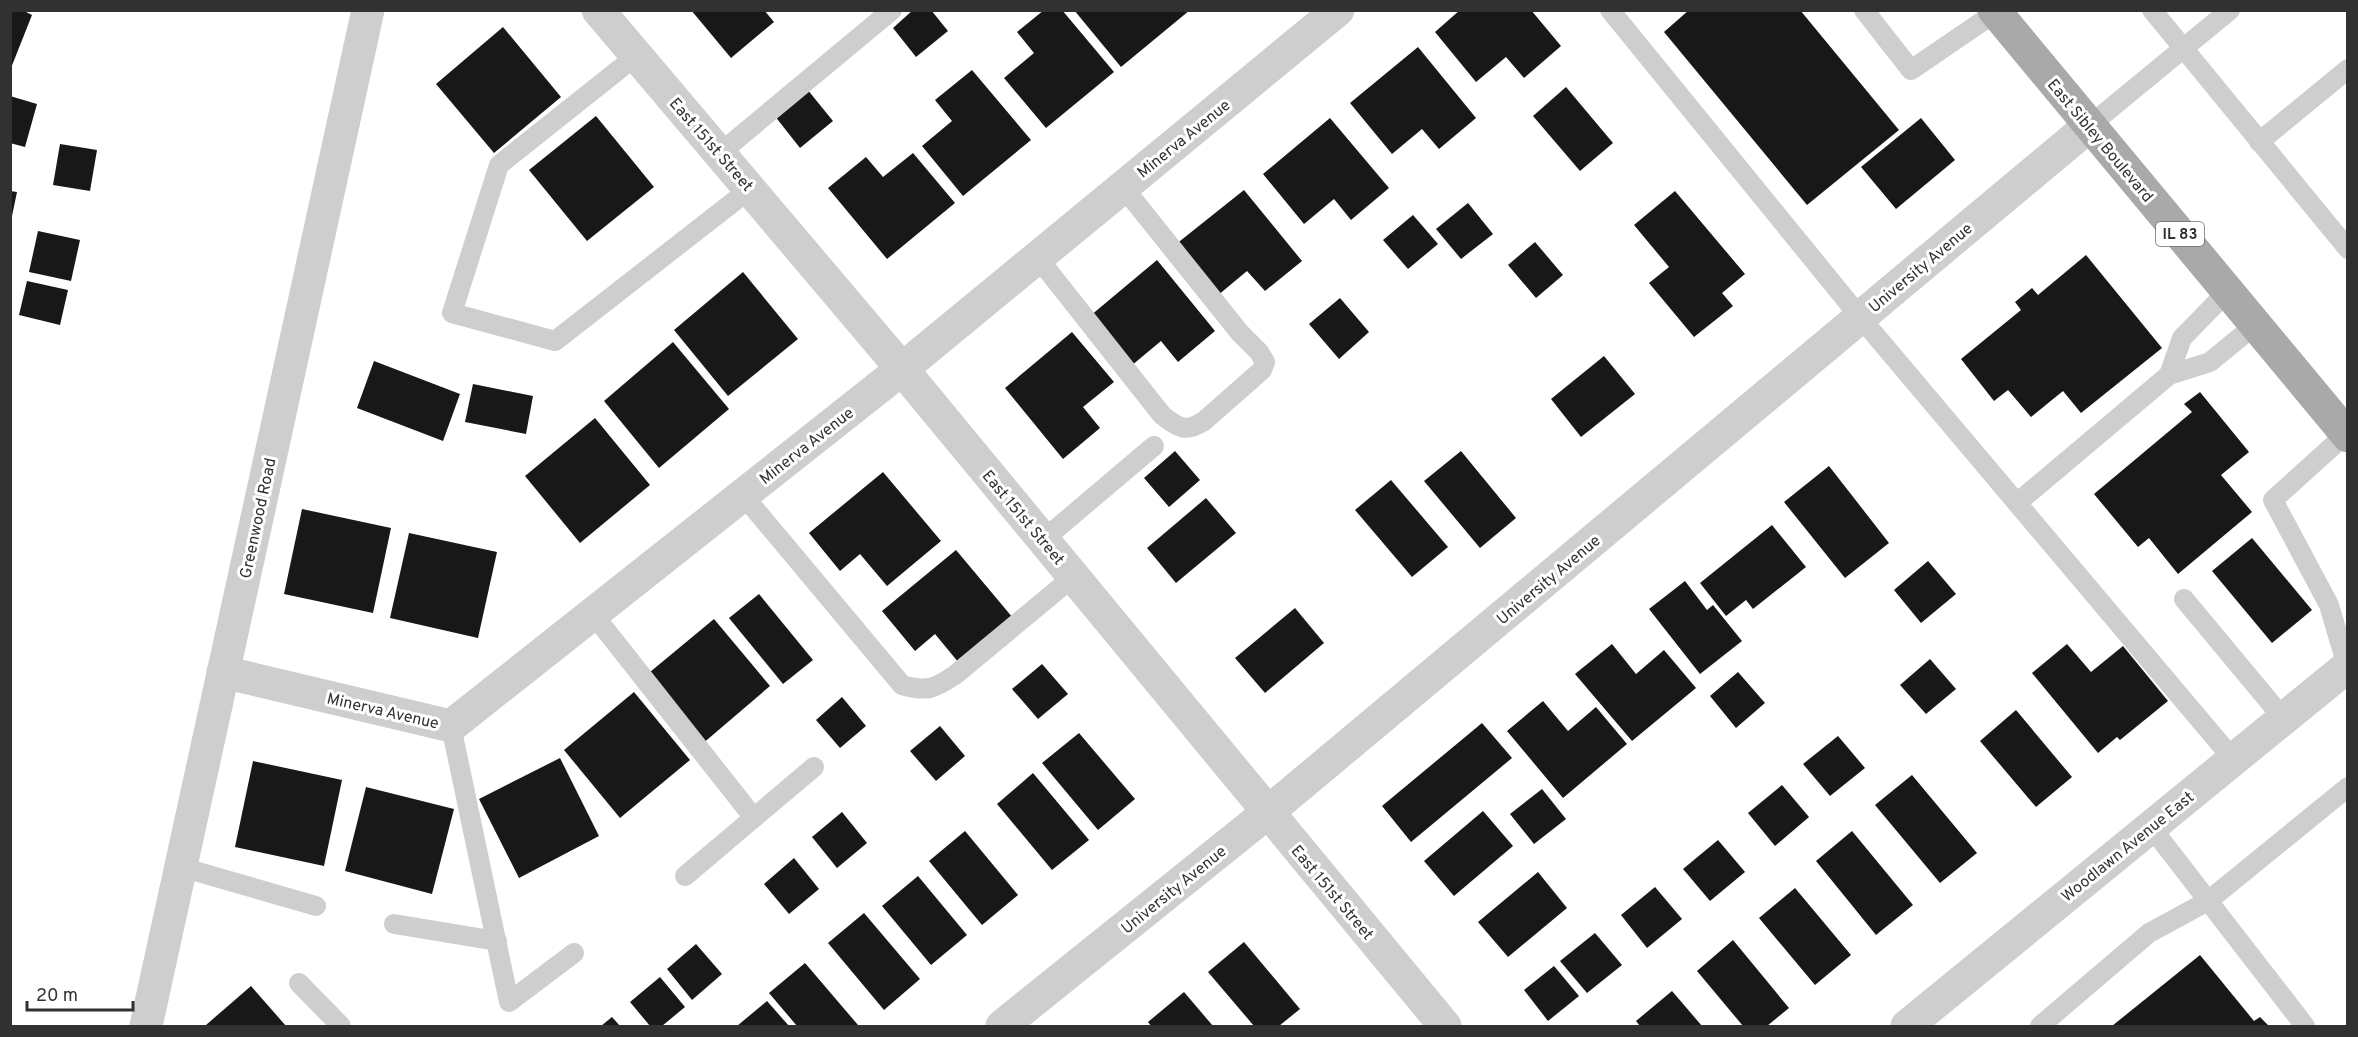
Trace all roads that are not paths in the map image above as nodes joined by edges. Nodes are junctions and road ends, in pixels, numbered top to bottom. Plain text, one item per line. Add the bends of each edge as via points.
1 (368, 10) edge
2 (598, 10) edge
3 (892, 10) edge
4 (1338, 10) edge
5 (1610, 10) edge
6 (1864, 10) edge
7 (2152, 10) edge
8 (2230, 10) edge
9 (1996, 11) edge
10 (2182, 50) junction
11 (636, 56) junction
12 (2348, 69) edge
13 (2089, 126) junction
14 (2259, 142) junction
15 (720, 153) junction
16 (1123, 187) junction
17 (750, 189) junction
18 (2348, 249) edge
19 (1038, 258) junction
20 (2227, 292) junction
21 (1860, 317) junction
22 (2255, 325) junction
23 (902, 369) junction
24 (2169, 375) junction
25 (2347, 435) edge
26 (1154, 446) dead end
27 (744, 495) junction
28 (2017, 503) junction
29 (1042, 540) junction
30 (1073, 577) junction
31 (2184, 599) dead end
32 (593, 614) junction
33 (2348, 666) edge
34 (223, 672) junction
35 (2283, 718) junction
36 (451, 726) junction
37 (2233, 759) junction
38 (814, 767) dead end
39 (2348, 787) edge
40 (1267, 813) junction
41 (754, 818) junction
42 (2151, 827) junction
43 (181, 867) junction
44 (685, 876) dead end
45 (2208, 901) junction
46 (316, 906) dead end
47 (394, 924) dead end
48 (497, 941) junction
49 (574, 953) dead end
50 (299, 983) dead end
51 (146, 1026) edge
52 (341, 1026) edge
53 (1002, 1026) edge
54 (1445, 1026) edge
55 (1907, 1026) edge
56 (2040, 1026) edge
57 (2305, 1026) edge

1 - 34 street, Greenwood Road
2 - 11 street, East 151st Street
3 - 15 lane
4 - 16 street, Minerva Avenue
5 - 21 lane
6 - 9 lane via 1911,70
7 - 10 lane
8 - 10 lane
9 - 13 main road, East Sibley Boulevard / IL 83
10 - 13 lane
10 - 14 lane
11 - 15 street, East 151st Street
11 - 17 lane via 499,165 453,313 555,341
12 - 14 lane
13 - 20 main road, East Sibley Boulevard / IL 83
13 - 21 street, University Avenue
14 - 18 lane
15 - 17 street, East 151st Street
16 - 19 street, Minerva Avenue
16 - 19 lane via 1265,362 1262,370 1204,421 1178,428 1162,415
17 - 23 street, East 151st Street
19 - 23 street, Minerva Avenue
20 - 22 main road, East Sibley Boulevard / IL 83
20 - 24 lane via 2182,338
21 - 28 lane
21 - 40 street, University Avenue
22 - 24 lane via 2210,362
22 - 25 main road, East Sibley Boulevard / IL 83
23 - 27 street, Minerva Avenue
23 - 29 street, East 151st Street
24 - 28 lane
25 - 33 lane via 2273,500 2329,605
26 - 29 lane
27 - 30 lane via 902,685 921,690 938,686 955,675
27 - 32 street, Minerva Avenue
28 - 37 lane
29 - 30 street, East 151st Street
30 - 40 street, East 151st Street
31 - 35 lane
32 - 36 street, Minerva Avenue
32 - 41 lane
33 - 35 street, Woodlawn Avenue East
34 - 36 street, Minerva Avenue
34 - 43 street, Greenwood Road
35 - 37 street, Woodlawn Avenue East
36 - 48 lane
37 - 42 street, Woodlawn Avenue East
38 - 41 lane
39 - 45 lane
40 - 53 street, University Avenue
40 - 54 street, East 151st Street
41 - 44 lane
42 - 45 lane
42 - 55 street, Woodlawn Avenue East
43 - 46 lane
43 - 51 street, Greenwood Road
45 - 56 lane via 2149,933
45 - 57 lane
47 - 48 lane
48 - 49 lane via 510,1002
50 - 52 lane

